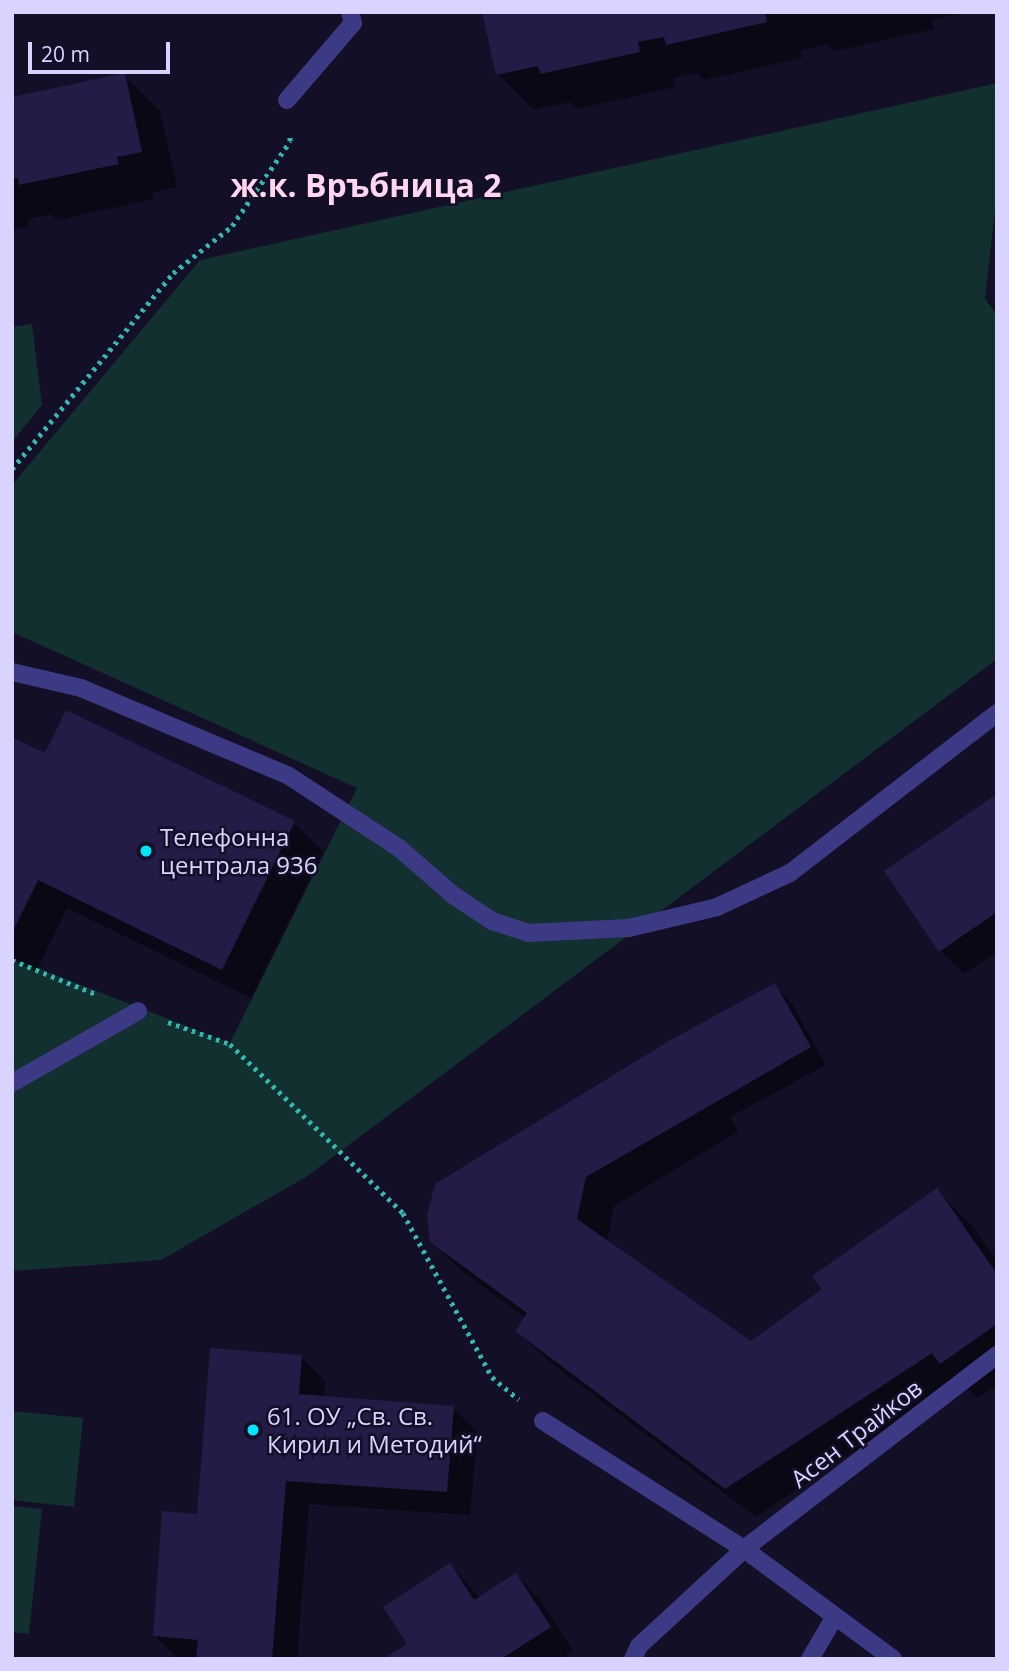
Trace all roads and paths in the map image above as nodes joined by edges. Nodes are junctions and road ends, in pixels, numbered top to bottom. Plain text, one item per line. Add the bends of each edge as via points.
1 (350, 12) edge
2 (287, 100) joint
3 (12, 470) edge
4 (12, 672) edge
5 (997, 713) edge
6 (12, 960) edge
7 (138, 1011) junction
8 (12, 1083) edge
9 (997, 1355) edge
10 (543, 1421) joint
11 (744, 1549) junction
12 (834, 1618) junction
13 (633, 1659) edge
14 (810, 1659) edge
15 (893, 1659) edge

1 - 2 street via 353,23
2 - 3 path via 290,141 232,226 173,274
4 - 5 street via 80,688 289,776 399,848 453,895 492,921 528,933 629,928 717,907 754,890 790,873
6 - 7 path
7 - 8 street
7 - 10 path via 230,1044 403,1213 492,1377
9 - 11 street, Асен Трайков
10 - 11 street
11 - 12 street
11 - 13 street, Асен Трайков via 639,1646
12 - 14 street
12 - 15 street

